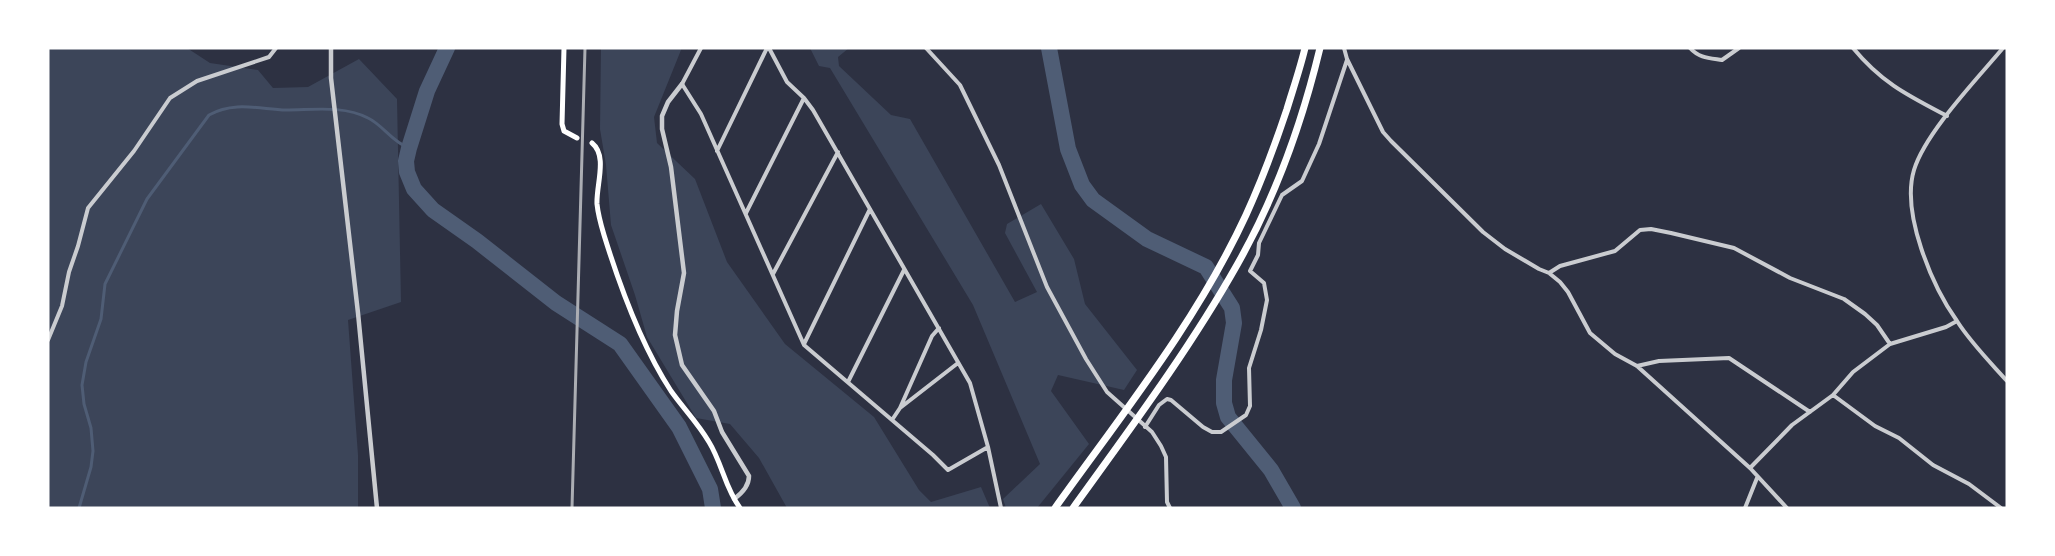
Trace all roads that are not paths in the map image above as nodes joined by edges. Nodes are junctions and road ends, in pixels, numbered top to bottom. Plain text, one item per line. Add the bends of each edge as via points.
1 (276, 48) edge
2 (331, 48) edge
3 (564, 48) edge
4 (702, 48) edge
5 (768, 48) edge
6 (926, 48) edge
7 (1305, 48) edge
8 (1320, 48) edge
9 (1344, 48) edge
10 (1690, 48) edge
11 (1739, 48) edge
12 (1853, 48) edge
13 (2003, 48) edge
14 (1347, 59) junction
15 (682, 84) junction
16 (804, 98) junction
17 (1947, 116) junction
18 (577, 138) dead end
19 (592, 143) dead end
20 (717, 152) junction
21 (838, 152) junction
22 (870, 209) junction
23 (745, 214) junction
24 (904, 269) junction
25 (1549, 273) junction
26 (772, 275) junction
27 (1957, 321) junction
28 (939, 328) junction
29 (48, 340) edge
30 (1890, 344) junction
31 (804, 345) junction
32 (958, 363) junction
33 (1637, 366) junction
34 (2007, 381) edge
35 (848, 382) junction
36 (1833, 395) junction
37 (900, 408) junction
38 (1810, 412) junction
39 (892, 420) junction
40 (1145, 427) junction
41 (988, 447) junction
42 (1750, 468) junction
43 (1758, 478) junction
44 (734, 499) junction
45 (377, 508) edge
46 (732, 508) edge
47 (740, 508) edge
48 (1001, 508) edge
49 (1055, 508) edge
50 (1073, 508) edge
51 (1170, 508) edge
52 (1745, 508) edge
53 (1787, 508) edge
54 (2001, 508) edge

1 - 29 street via 268,57 197,81 170,98 88,208 62,306
2 - 45 street
3 - 18 main road via 562,124 564,131
4 - 15 street
5 - 16 street via 787,82
5 - 20 street
6 - 40 street via 960,85 999,165 1047,287 1086,358 1107,392
7 - 49 highway via 1277,140 1234,237 1198,303
8 - 50 highway via 1278,181 1238,264 1210,311
9 - 14 street
10 - 11 street via 1703,58 1722,60
12 - 17 street via 1869,68 1900,92
13 - 17 street
14 - 25 street via 1391,141 1483,232 1504,249
14 - 40 street via 1319,144 1302,181 1282,195 1258,243 1258,255 1250,271 1264,283 1267,300 1249,368 1250,406 1246,415 1221,432 1212,432 1167,399
15 - 20 street via 701,114
15 - 44 street via 662,116 684,273 675,335 682,365 714,411 748,476 749,481
16 - 21 street
16 - 23 street
17 - 27 street via 1919,158 1911,185 1921,246
19 - 44 main road via 600,156 597,203 602,228 624,294 671,390 710,443
20 - 23 street
21 - 22 street
21 - 26 street
22 - 24 street
22 - 31 street
23 - 26 street
24 - 28 street
24 - 35 street
25 - 30 street via 1615,250 1640,230 1671,233 1734,248 1790,278 1844,300 1877,325
25 - 33 street via 1568,292 1590,333
26 - 31 street
27 - 30 street
27 - 34 street
28 - 32 street
28 - 37 street
30 - 36 street via 1853,372
31 - 35 street
32 - 37 street
32 - 41 street via 970,383
33 - 38 street via 1659,361 1729,358
33 - 42 street
35 - 39 street
36 - 38 street
36 - 54 street
37 - 39 street
38 - 42 street
39 - 41 street via 948,470
40 - 51 street via 1166,457
41 - 48 street
42 - 43 street
43 - 52 street
43 - 53 street
44 - 46 street
44 - 47 main road

